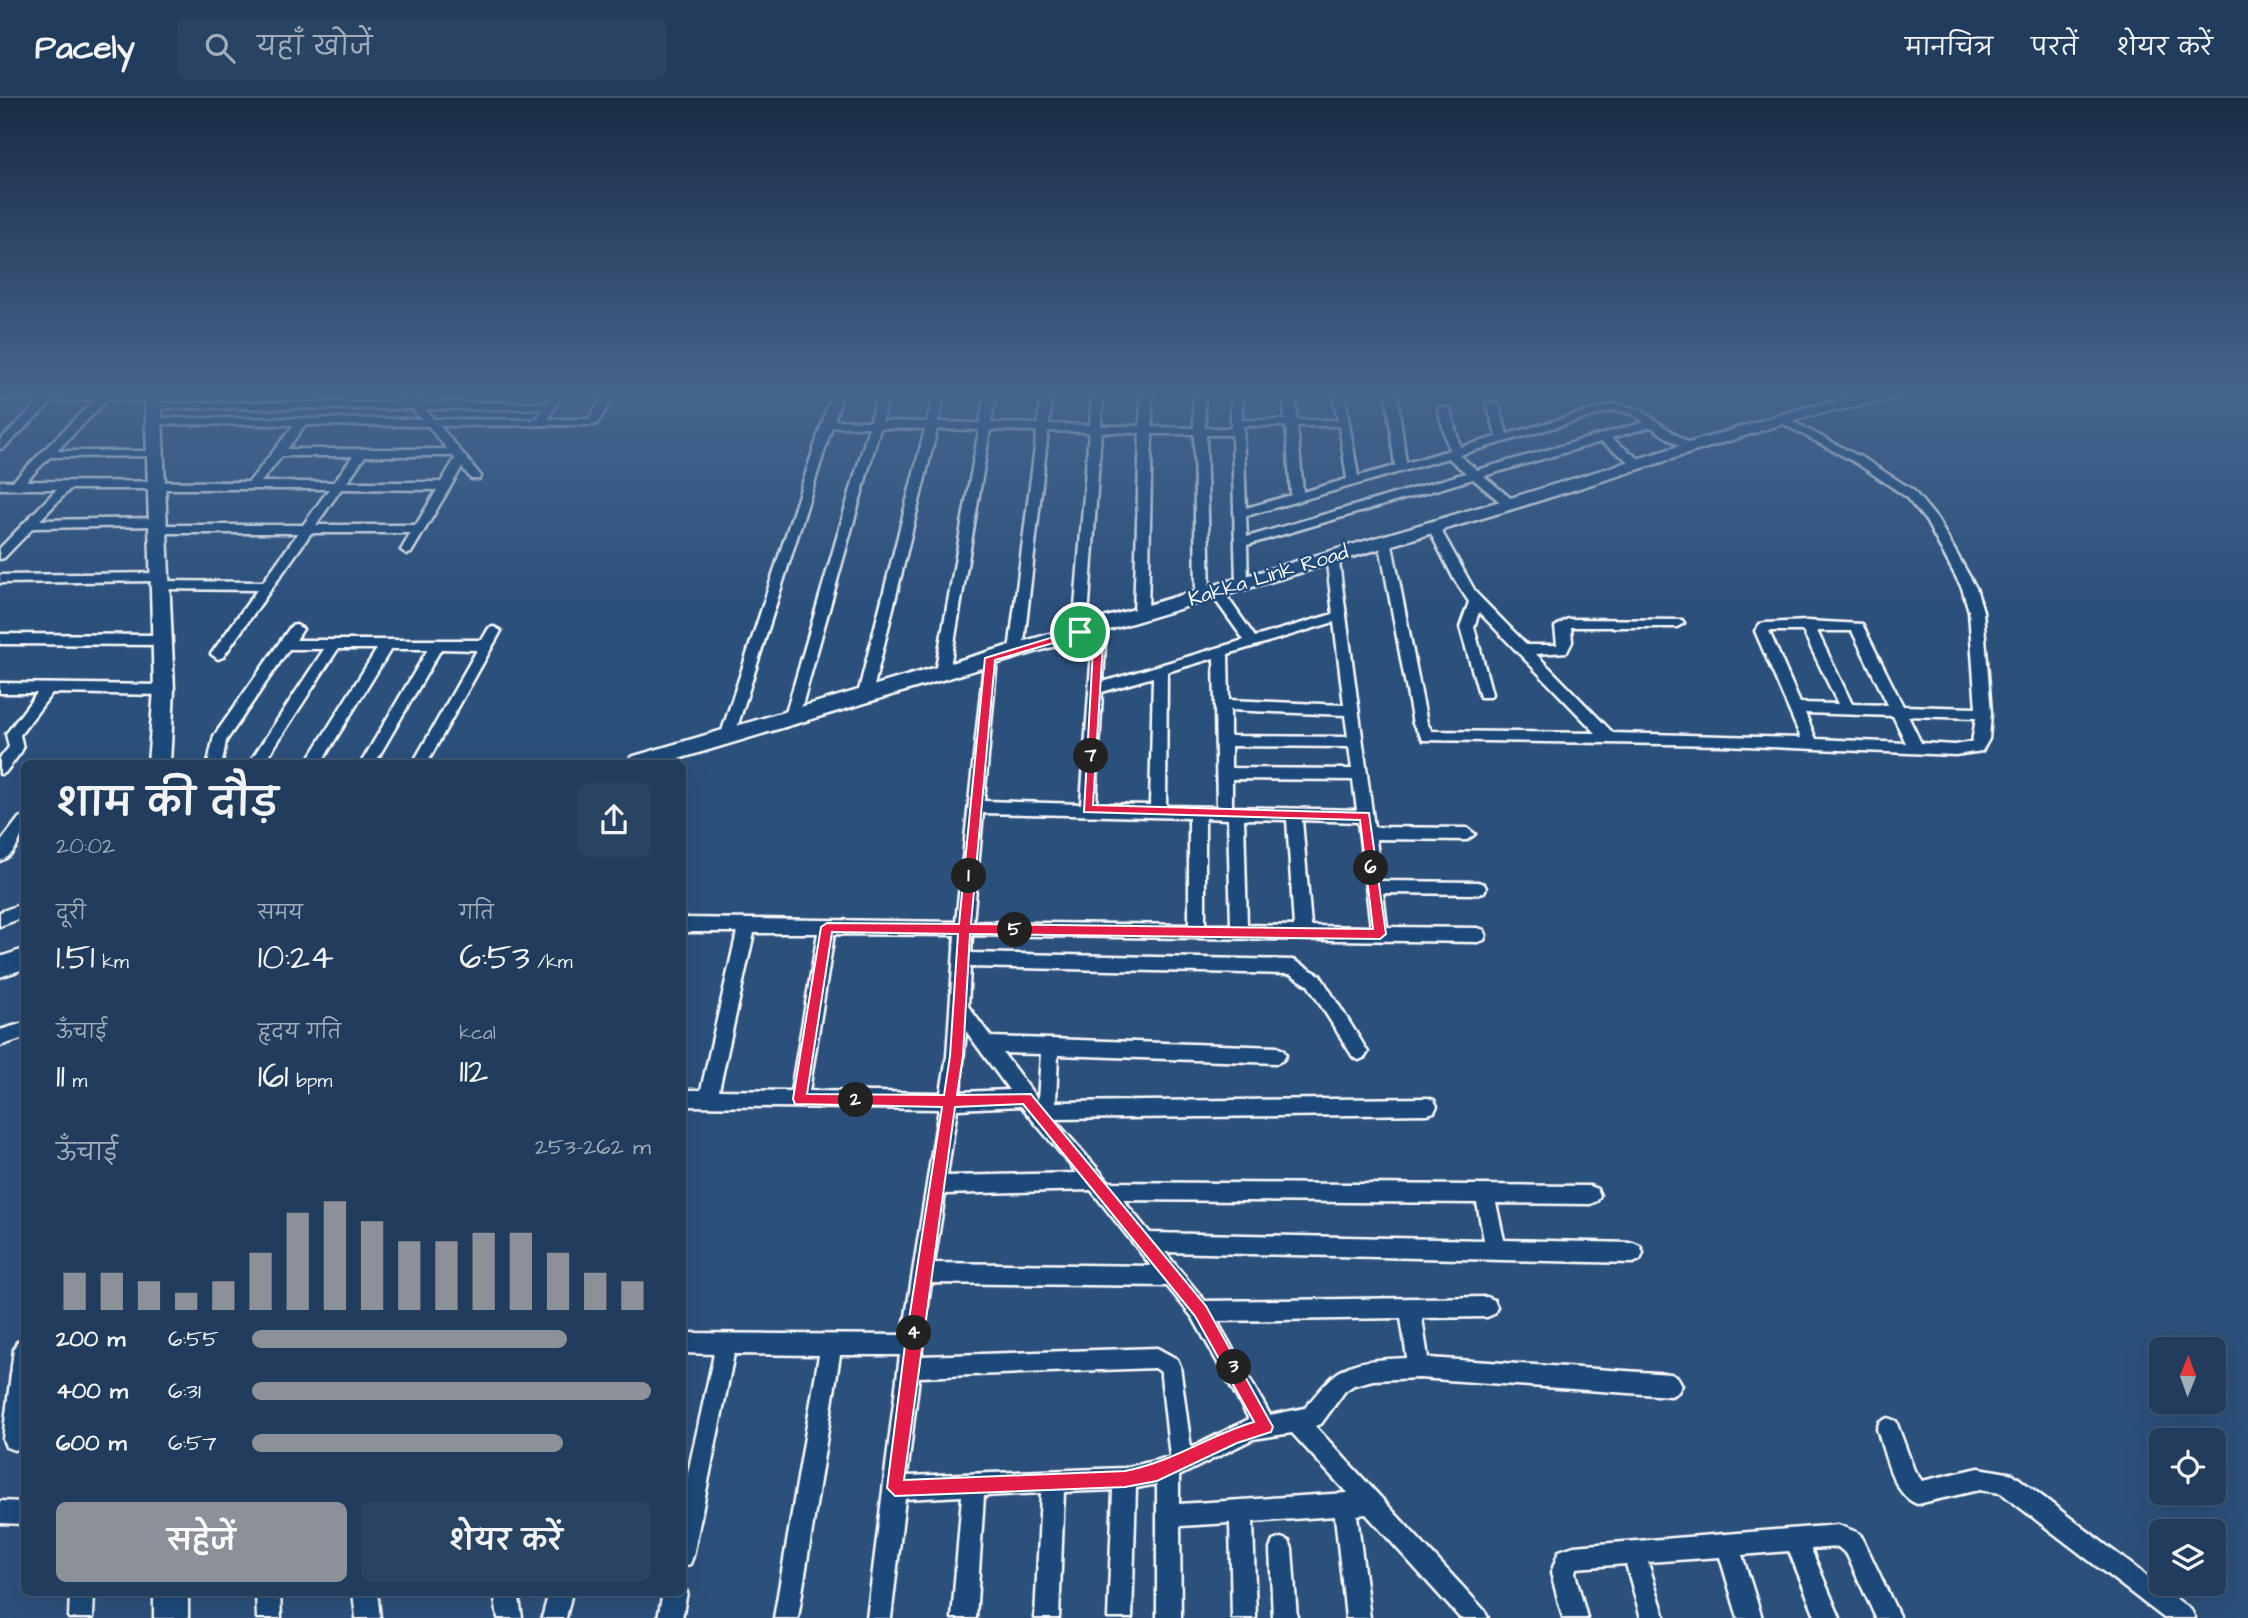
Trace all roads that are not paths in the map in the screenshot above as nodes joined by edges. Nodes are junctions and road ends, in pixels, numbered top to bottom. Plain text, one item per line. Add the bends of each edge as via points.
1 (38, 464) edge
2 (156, 464) edge
3 (270, 464) edge
4 (354, 464) edge
5 (455, 464) edge
6 (465, 464) edge
7 (814, 464) edge
8 (863, 464) edge
9 (921, 464) edge
10 (978, 464) edge
11 (1039, 464) edge
12 (1093, 464) edge
13 (1143, 464) edge
14 (1200, 464) edge
15 (1238, 464) edge
16 (1294, 464) edge
17 (1350, 464) edge
18 (1401, 464) edge
19 (1412, 464) edge
20 (1463, 464) edge
21 (1512, 464) edge
22 (1641, 464) edge
23 (1862, 464) edge
24 (1401, 467) junction
25 (1475, 475) junction
26 (475, 476) dead end
27 (1353, 481) junction
28 (0, 485) edge
29 (16, 485) junction
30 (66, 486) junction
31 (252, 486) junction
32 (338, 486) junction
33 (445, 486) junction
34 (157, 487) junction
35 (1297, 497) junction
36 (1510, 504) junction
37 (1239, 514) junction
38 (30, 524) junction
39 (158, 525) junction
40 (1433, 526) junction
41 (419, 529) junction
42 (306, 530) junction
43 (1385, 540) junction
44 (1240, 543) junction
45 (407, 550) dead end
46 (0, 555) edge
47 (1332, 555) junction
48 (0, 579) edge
49 (160, 581) junction
50 (1242, 583) junction
51 (265, 586) junction
52 (1209, 593) junction
53 (1476, 601) junction
54 (1141, 614) junction
55 (1340, 616) junction
56 (1677, 623) dead end
57 (1807, 625) junction
58 (1099, 626) junction
59 (296, 629) dead end
60 (494, 631) dead end
61 (1080, 632) junction
62 (0, 639) edge
63 (162, 640) junction
64 (1252, 642) junction
65 (286, 644) junction
66 (334, 644) junction
67 (387, 644) junction
68 (437, 645) junction
69 (486, 645) junction
70 (1523, 650) junction
71 (1016, 651) junction
72 (1221, 652) junction
73 (218, 654) dead end
74 (990, 658) junction
75 (1160, 670) junction
76 (942, 673) junction
77 (0, 688) edge
78 (48, 689) junction
79 (1095, 689) junction
80 (164, 690) junction
81 (865, 694) junction
82 (1485, 695) dead end
83 (1222, 705) junction
84 (1796, 708) junction
85 (1351, 710) junction
86 (1847, 710) junction
87 (1898, 711) junction
88 (1984, 713) junction
89 (792, 716) junction
90 (728, 734) junction
91 (1610, 739) junction
92 (7, 741) edge
93 (1223, 741) junction
94 (1356, 742) junction
95 (1811, 744) junction
96 (1916, 748) junction
97 (159, 760) edge
98 (216, 760) edge
99 (258, 760) edge
100 (315, 760) edge
101 (370, 760) edge
102 (419, 760) edge
103 (648, 760) edge
104 (0, 769) edge
105 (1224, 773) junction
106 (1360, 775) junction
107 (976, 807) junction
108 (1088, 809) junction
109 (1158, 811) junction
110 (1197, 812) junction
111 (1230, 813) junction
112 (1294, 814) junction
113 (1366, 825) junction
114 (21, 826) edge
115 (1466, 834) dead end
116 (0, 855) edge
117 (1374, 887) junction
118 (1478, 888) dead end
119 (21, 911) edge
120 (0, 919) edge
121 (686, 925) edge
122 (747, 926) junction
123 (827, 927) junction
124 (964, 929) junction
125 (1198, 932) junction
126 (1239, 932) junction
127 (1303, 933) junction
128 (1380, 934) junction
129 (1478, 935) dead end
130 (21, 960) edge
131 (963, 960) junction
132 (0, 967) edge
133 (961, 1010) junction
134 (21, 1032) edge
135 (0, 1038) edge
136 (989, 1045) junction
137 (1050, 1048) junction
138 (1359, 1052) dead end
139 (1277, 1055) dead end
140 (686, 1098) edge
141 (708, 1098) junction
142 (799, 1099) junction
143 (950, 1101) junction
144 (1428, 1106) dead end
145 (1036, 1107) junction
146 (937, 1185) junction
147 (1100, 1186) junction
148 (1485, 1194) junction
149 (1590, 1195) dead end
150 (1144, 1242) junction
151 (1496, 1250) junction
152 (1633, 1253) dead end
153 (923, 1273) junction
154 (1171, 1276) junction
155 (1487, 1307) dead end
156 (1410, 1308) junction
157 (1200, 1311) junction
158 (686, 1343) edge
159 (726, 1344) junction
160 (831, 1345) junction
161 (911, 1356) junction
162 (1419, 1368) junction
163 (21, 1376) edge
164 (1671, 1385) dead end
165 (1297, 1423) junction
166 (1265, 1427) junction
167 (1888, 1429) dead end
168 (14, 1439) dead end
169 (1175, 1466) junction
170 (1125, 1479) junction
171 (1053, 1482) junction
172 (974, 1485) junction
173 (895, 1488) junction
174 (1371, 1503) junction
175 (1345, 1505) junction
176 (0, 1512) edge
177 (1241, 1512) junction
178 (21, 1513) edge
179 (1168, 1516) junction
180 (686, 1537) edge
181 (1796, 1540) junction
182 (1728, 1545) junction
183 (1281, 1549) dead end
184 (1634, 1553) junction
185 (82, 1596) edge
186 (171, 1596) edge
187 (268, 1596) edge
188 (365, 1596) edge
189 (507, 1596) edge
190 (560, 1596) edge
191 (674, 1596) edge
192 (1469, 1614) edge
193 (81, 1618) edge
194 (170, 1618) edge
195 (269, 1618) edge
196 (368, 1618) edge
197 (510, 1618) edge
198 (554, 1618) edge
199 (670, 1618) edge
200 (786, 1618) edge
201 (879, 1618) edge
202 (964, 1618) edge
203 (1047, 1618) edge
204 (1120, 1618) edge
205 (1169, 1618) edge
206 (1244, 1618) edge
207 (1286, 1618) edge
208 (1359, 1618) edge
209 (1575, 1618) edge
210 (1653, 1618) edge
211 (1750, 1618) edge
212 (1828, 1618) edge
213 (1888, 1618) edge
214 (2183, 1618) edge

1 - 29 street
2 - 34 street
3 - 31 street
4 - 32 street
5 - 33 street
6 - 26 street
7 - 90 street
8 - 89 street
9 - 81 street
10 - 76 street
11 - 71 street
12 - 61 street
13 - 54 street
14 - 52 street
15 - 37 street
16 - 35 street
17 - 27 street
18 - 24 street
19 - 24 street
20 - 25 street
21 - 25 street
22 - 36 street, Kakka Link Road
23 - 88 street via 1909,493 1931,519 1973,596
24 - 27 street
25 - 36 street
25 - 44 street
27 - 35 street
28 - 29 street
29 - 30 street
30 - 34 street
30 - 38 street
31 - 32 street
31 - 34 street
32 - 33 street
32 - 42 street
33 - 41 street
34 - 39 street
35 - 37 street
36 - 40 street, Kakka Link Road
37 - 44 street
38 - 39 street
38 - 46 street
39 - 42 street
39 - 49 street
40 - 43 street, Kakka Link Road
40 - 53 street
41 - 42 street
41 - 45 street
42 - 51 street
43 - 47 street, Kakka Link Road
43 - 91 street via 1423,733 1452,738
44 - 50 street
47 - 50 street, Kakka Link Road
47 - 55 street
48 - 49 street
49 - 51 street
49 - 63 street
50 - 52 street, Kakka Link Road
51 - 73 street
52 - 54 street, Kakka Link Road
52 - 64 street
53 - 70 street
53 - 82 street via 1467,627
54 - 58 street, Kakka Link Road
55 - 64 street
55 - 85 street
56 - 70 street via 1568,623 1562,627 1562,649
57 - 84 street via 1762,629
57 - 86 street
57 - 87 street via 1857,628
58 - 61 street, Kakka Link Road
58 - 79 street
59 - 65 street
60 - 69 street
61 - 71 street, Kakka Link Road
62 - 63 street
63 - 80 street
64 - 72 street
65 - 66 street
65 - 98 street via 219,740
66 - 67 street
66 - 99 street
67 - 68 street
67 - 100 street
68 - 69 street
68 - 101 street
69 - 102 street
70 - 91 street
71 - 74 street, Kakka Link Road
72 - 75 street
72 - 83 street
74 - 76 street, Kakka Link Road
74 - 107 street
75 - 79 street
75 - 109 street
76 - 81 street, Kakka Link Road
77 - 78 street
78 - 80 street
78 - 92 street
79 - 108 street
80 - 97 street
81 - 89 street, Kakka Link Road
83 - 85 street
83 - 93 street
84 - 86 street
84 - 95 street
85 - 94 street
86 - 87 street
87 - 88 street
87 - 96 street
88 - 96 street via 1982,739 1974,749
89 - 90 street, Kakka Link Road
90 - 103 street, Kakka Link Road
91 - 95 street
92 - 104 street via 16,748
93 - 94 street
93 - 105 street
94 - 106 street
95 - 96 street
105 - 106 street
105 - 111 street
106 - 113 street
107 - 108 street
107 - 124 street
108 - 109 street
109 - 110 street
110 - 111 street
110 - 125 street
111 - 112 street
111 - 126 street
112 - 113 street
112 - 127 street
113 - 115 street
113 - 117 street
114 - 116 street
117 - 118 street
117 - 128 street
119 - 120 street
121 - 122 street
122 - 123 street
122 - 141 street
123 - 124 street
123 - 142 street
124 - 125 street
124 - 131 street
125 - 126 street
126 - 127 street
127 - 128 street
128 - 129 street
130 - 132 street
131 - 133 street
131 - 138 street via 1293,967 1314,980
133 - 136 street
133 - 143 street
134 - 135 street
136 - 137 street
136 - 145 street
137 - 139 street
137 - 145 street
140 - 141 street
141 - 142 street
142 - 143 street
143 - 145 street
143 - 146 street
144 - 145 street
145 - 147 street
146 - 147 street
146 - 153 street
147 - 148 street
147 - 150 street
148 - 149 street
148 - 151 street
150 - 151 street
150 - 154 street
151 - 152 street
153 - 154 street
153 - 161 street
154 - 157 street
155 - 156 street
156 - 157 street
156 - 162 street
157 - 166 street
158 - 159 street
159 - 160 street
159 - 180 street
160 - 161 street
160 - 200 street
161 - 169 street via 1157,1358 1170,1366 1172,1376
161 - 173 street
162 - 164 street
162 - 165 street via 1349,1376 1313,1416
163 - 168 street
165 - 166 street
165 - 174 street
166 - 169 street via 1234,1436
167 - 214 street via 1905,1477 1917,1493 1979,1479 2005,1482
169 - 170 street
169 - 179 street
170 - 171 street
170 - 204 street
171 - 172 street
171 - 203 street
172 - 173 street
172 - 202 street
173 - 201 street
174 - 175 street
174 - 192 street
175 - 177 street
175 - 208 street
176 - 178 street
177 - 179 street
177 - 206 street
179 - 205 street
181 - 182 street
181 - 212 street
181 - 213 street via 1838,1536 1851,1541
182 - 184 street
182 - 211 street
183 - 207 street
184 - 209 street via 1567,1559 1563,1573
184 - 210 street
185 - 193 street
186 - 194 street
187 - 195 street
188 - 196 street
189 - 197 street
190 - 198 street
191 - 199 street

